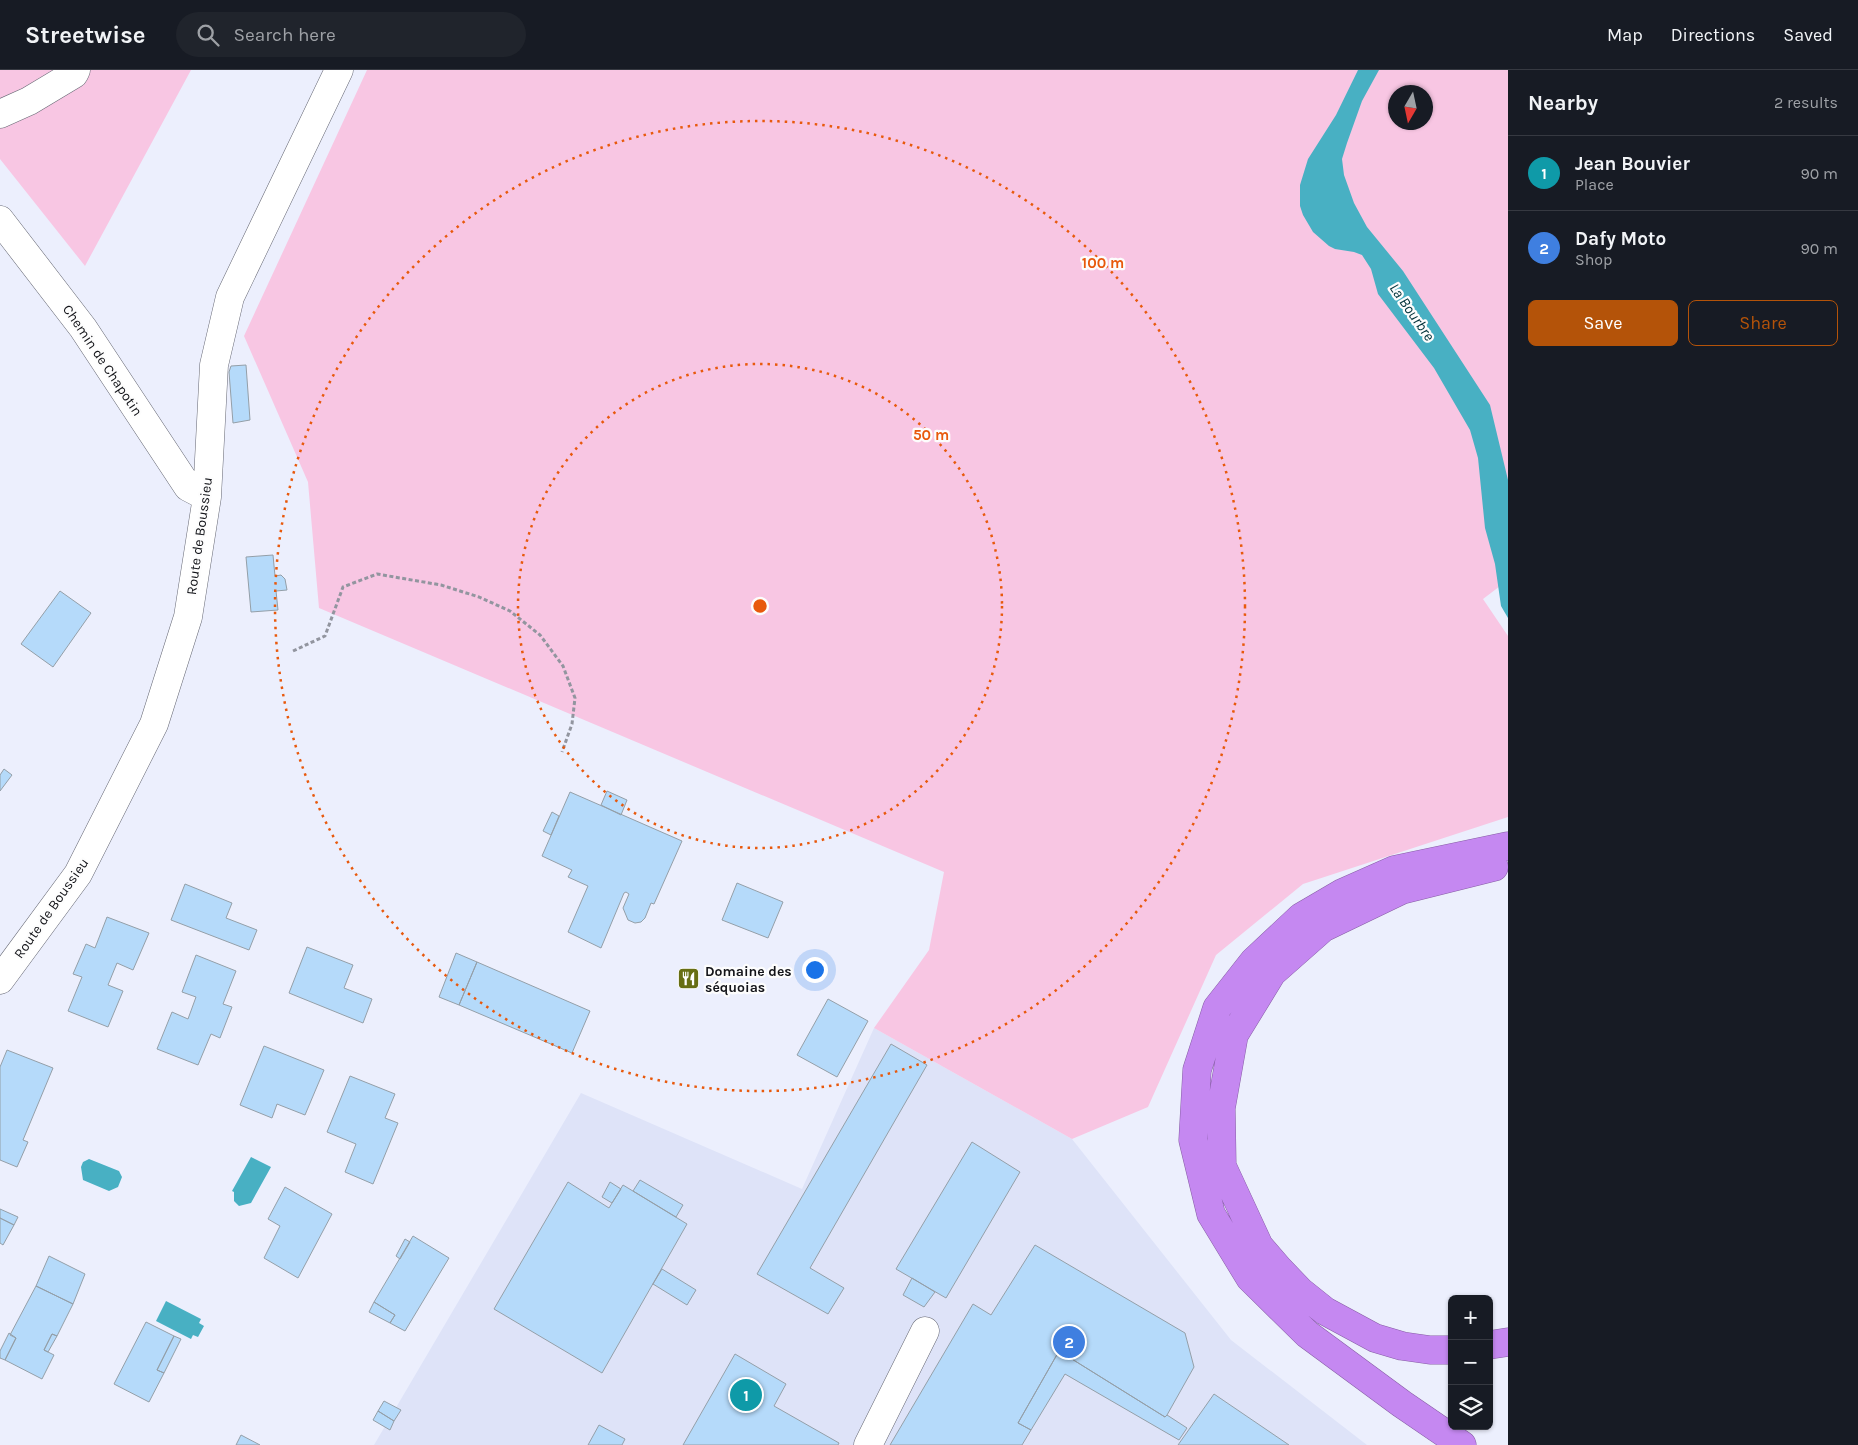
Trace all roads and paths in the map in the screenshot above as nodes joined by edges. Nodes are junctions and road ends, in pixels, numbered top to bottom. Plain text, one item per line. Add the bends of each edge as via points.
1 (76, 70) edge
2 (338, 70) edge
3 (0, 114) edge
4 (0, 220) edge
5 (207, 497) junction
6 (294, 651) dead end
7 (562, 752) dead end
8 (1508, 846) edge
9 (1508, 864) edge
10 (0, 980) edge
11 (925, 1332) dead end
12 (1508, 1342) edge
13 (1493, 1345) edge
14 (1448, 1350) edge
15 (868, 1445) edge
16 (1462, 1445) edge

1 - 3 street via 29,102
2 - 5 street, Route de Boussieu via 230,296 214,365
4 - 5 street, Chemin de Chapotin via 83,328 188,487
5 - 10 street, Route de Boussieu via 188,617 154,724 78,874
6 - 7 path via 325,636 343,587 377,574 441,585 479,597 510,611 540,635 563,666 575,698 572,724
8 - 16 highway via 1394,870 1342,893 1301,917 1254,961 1217,1008 1197,1070 1193,1140 1211,1214 1250,1278 1307,1334
9 - 14 highway via 1402,890 1323,928 1272,973 1234,1035 1221,1108 1222,1166 1260,1246 1278,1268 1325,1311 1375,1338 1402,1346
11 - 15 street
12 - 13 highway

